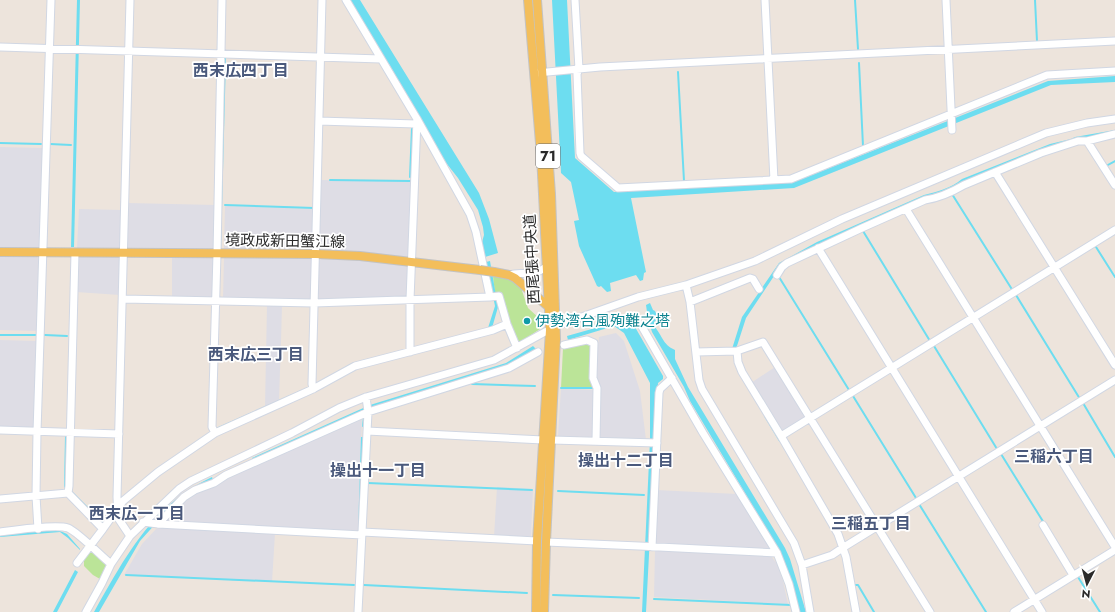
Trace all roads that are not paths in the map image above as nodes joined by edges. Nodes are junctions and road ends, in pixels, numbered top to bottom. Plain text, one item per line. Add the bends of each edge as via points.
1 (51, 0) edge
2 (130, 0) edge
3 (222, 0) edge
4 (322, 0) edge
5 (346, 0) edge
6 (528, 0) edge
7 (537, 0) edge
8 (575, 0) edge
9 (765, 0) edge
10 (946, 0) edge
11 (1115, 41) edge
12 (0, 47) edge
13 (49, 48) junction
14 (129, 51) junction
15 (948, 51) junction
16 (221, 54) junction
17 (321, 56) junction
18 (768, 58) junction
19 (381, 59) junction
20 (577, 70) junction
21 (1115, 70) edge
22 (541, 72) junction
23 (952, 114) junction
24 (1115, 119) edge
25 (319, 121) junction
26 (416, 121) junction
27 (952, 130) dead end
28 (1115, 134) edge
29 (1087, 141) junction
30 (995, 172) junction
31 (774, 180) junction
32 (1115, 185) edge
33 (906, 208) junction
34 (1115, 230) edge
35 (818, 248) junction
36 (0, 252) edge
37 (43, 253) junction
38 (75, 253) junction
39 (123, 253) junction
40 (217, 254) junction
41 (316, 254) junction
42 (412, 262) junction
43 (546, 267) junction
44 (1055, 268) junction
45 (509, 275) junction
46 (777, 275) dead end
47 (686, 285) junction
48 (759, 289) dead end
49 (490, 297) junction
50 (123, 299) junction
51 (410, 300) junction
52 (215, 301) junction
53 (690, 302) junction
54 (314, 304) junction
55 (548, 307) junction
56 (555, 313) junction
57 (973, 318) junction
58 (507, 324) junction
59 (641, 325) dead end
60 (553, 328) junction
61 (564, 345) dead end
62 (517, 348) junction
63 (410, 349) junction
64 (737, 351) junction
65 (538, 352) dead end
66 (696, 352) junction
67 (1115, 365) edge
68 (892, 368) junction
69 (672, 378) junction
70 (1115, 380) edge
71 (313, 386) junction
72 (366, 401) junction
73 (368, 412) junction
74 (811, 418) junction
75 (1040, 426) junction
76 (0, 430) edge
77 (214, 430) junction
78 (367, 431) junction
79 (37, 432) junction
80 (70, 433) junction
81 (119, 434) junction
82 (781, 436) junction
83 (543, 440) junction
84 (552, 440) junction
85 (596, 441) junction
86 (656, 443) junction
87 (958, 477) junction
88 (200, 483) junction
89 (69, 490) junction
90 (36, 496) junction
91 (0, 499) edge
92 (117, 505) junction
93 (146, 523) junction
94 (158, 524) junction
95 (1043, 525) dead end
96 (877, 527) junction
97 (38, 528) junction
98 (103, 529) junction
99 (0, 532) edge
100 (362, 534) junction
101 (130, 536) junction
102 (542, 542) junction
103 (90, 545) junction
104 (652, 547) junction
105 (844, 547) junction
106 (1115, 548) edge
107 (777, 554) junction
108 (77, 563) dead end
109 (111, 564) junction
110 (802, 565) junction
111 (1073, 575) junction
112 (1034, 599) junction
113 (86, 612) edge
114 (358, 612) edge
115 (536, 612) edge
116 (544, 612) edge
117 (796, 612) edge
118 (810, 612) edge
119 (856, 612) edge
120 (930, 612) edge
121 (1014, 612) edge
122 (1042, 612) edge

1 - 13 street
2 - 14 street
3 - 16 street
4 - 17 street
5 - 19 street
6 - 22 main road, 西尾張中央道 / 71
7 - 22 main road, 西尾張中央道 / 71
8 - 20 street
9 - 18 street
10 - 15 street
11 - 15 street
12 - 13 street
13 - 14 street
13 - 37 street
14 - 16 street
14 - 39 street
15 - 18 street
15 - 23 street
16 - 17 street
16 - 40 street
17 - 19 street
17 - 25 street
18 - 20 street via 608,66
18 - 31 street
19 - 26 street
20 - 22 street
20 - 31 street via 581,156 618,188
21 - 23 street via 1048,75
22 - 43 main road, 西尾張中央道 / 71 via 540,154
22 - 56 main road, 西尾張中央道 / 71 via 551,194
23 - 27 street
23 - 31 street via 791,179
24 - 47 street via 1046,133 842,219 754,261
25 - 26 street
25 - 41 street
26 - 42 street
26 - 49 street via 470,214
28 - 29 street
29 - 30 street via 1078,141 1041,153
29 - 32 street
30 - 33 street via 934,199
30 - 44 street
33 - 35 street
33 - 57 street
34 - 44 street
35 - 46 street via 787,263
35 - 68 street
36 - 37 main road, 境政成新田蟹江線
37 - 38 main road, 境政成新田蟹江線
37 - 79 street
38 - 39 main road, 境政成新田蟹江線
38 - 80 street
39 - 40 main road, 境政成新田蟹江線
39 - 50 street
40 - 41 main road, 境政成新田蟹江線
40 - 52 street
41 - 42 main road, 境政成新田蟹江線
41 - 54 street
42 - 45 main road, 境政成新田蟹江線, bridge
42 - 51 street
43 - 45 street via 534,274
43 - 55 main road, 西尾張中央道 / 71
44 - 57 street
44 - 67 street
45 - 55 main road, 境政成新田蟹江線 via 516,278
47 - 53 street
47 - 60 street via 638,297
48 - 53 street via 754,279 750,278
49 - 51 street
49 - 58 street via 499,296
50 - 52 street
50 - 81 street
51 - 54 street
51 - 63 street
52 - 54 street
52 - 77 street
53 - 66 street
54 - 71 street
55 - 56 main road, 境政成新田蟹江線
55 - 60 main road, 西尾張中央道 / 71
56 - 60 main road, 西尾張中央道 / 71
57 - 68 street
57 - 75 street
58 - 62 street
58 - 63 street via 493,330
59 - 69 street
60 - 62 street
60 - 83 main road, 西尾張中央道 / 71
60 - 84 main road, 西尾張中央道 / 71
61 - 85 street via 587,340 594,343 593,378 597,388
62 - 72 street via 494,360
63 - 71 street via 356,366
64 - 66 street
64 - 74 street via 763,342
64 - 82 street via 742,372
65 - 73 street via 509,368
66 - 110 street via 702,388 794,543
68 - 74 street
68 - 87 street
69 - 86 street via 659,393
69 - 107 street
70 - 75 street
71 - 77 street
72 - 73 street
72 - 88 street via 339,408
73 - 78 street
73 - 88 street via 226,474 214,483
74 - 82 street
74 - 96 street
75 - 87 street
75 - 106 street
76 - 79 street
77 - 92 street
78 - 83 street
78 - 100 street
79 - 80 street
79 - 90 street
80 - 81 street
80 - 89 street
81 - 92 street
82 - 105 street
83 - 102 main road, 西尾張中央道 / 71
84 - 85 street
84 - 102 main road, 西尾張中央道 / 71
85 - 86 street
86 - 104 street
87 - 96 street
87 - 112 street
88 - 93 street via 179,489
88 - 94 street
89 - 90 street
89 - 98 street
90 - 91 street
90 - 97 street
92 - 98 street
92 - 101 street via 118,518
93 - 94 street
93 - 101 street
94 - 100 street
95 - 111 street
96 - 105 street
96 - 120 street
97 - 99 street
97 - 103 street via 66,528
98 - 103 street
100 - 102 street
100 - 114 street
101 - 109 street
102 - 104 street
102 - 115 main road, 西尾張中央道 / 71
102 - 116 main road, 西尾張中央道 / 71
103 - 108 street
103 - 109 street
104 - 107 street
105 - 110 street via 832,556
105 - 119 street
106 - 111 street
107 - 117 street via 789,584
109 - 113 street
110 - 118 street
111 - 112 street
112 - 121 street
112 - 122 street

